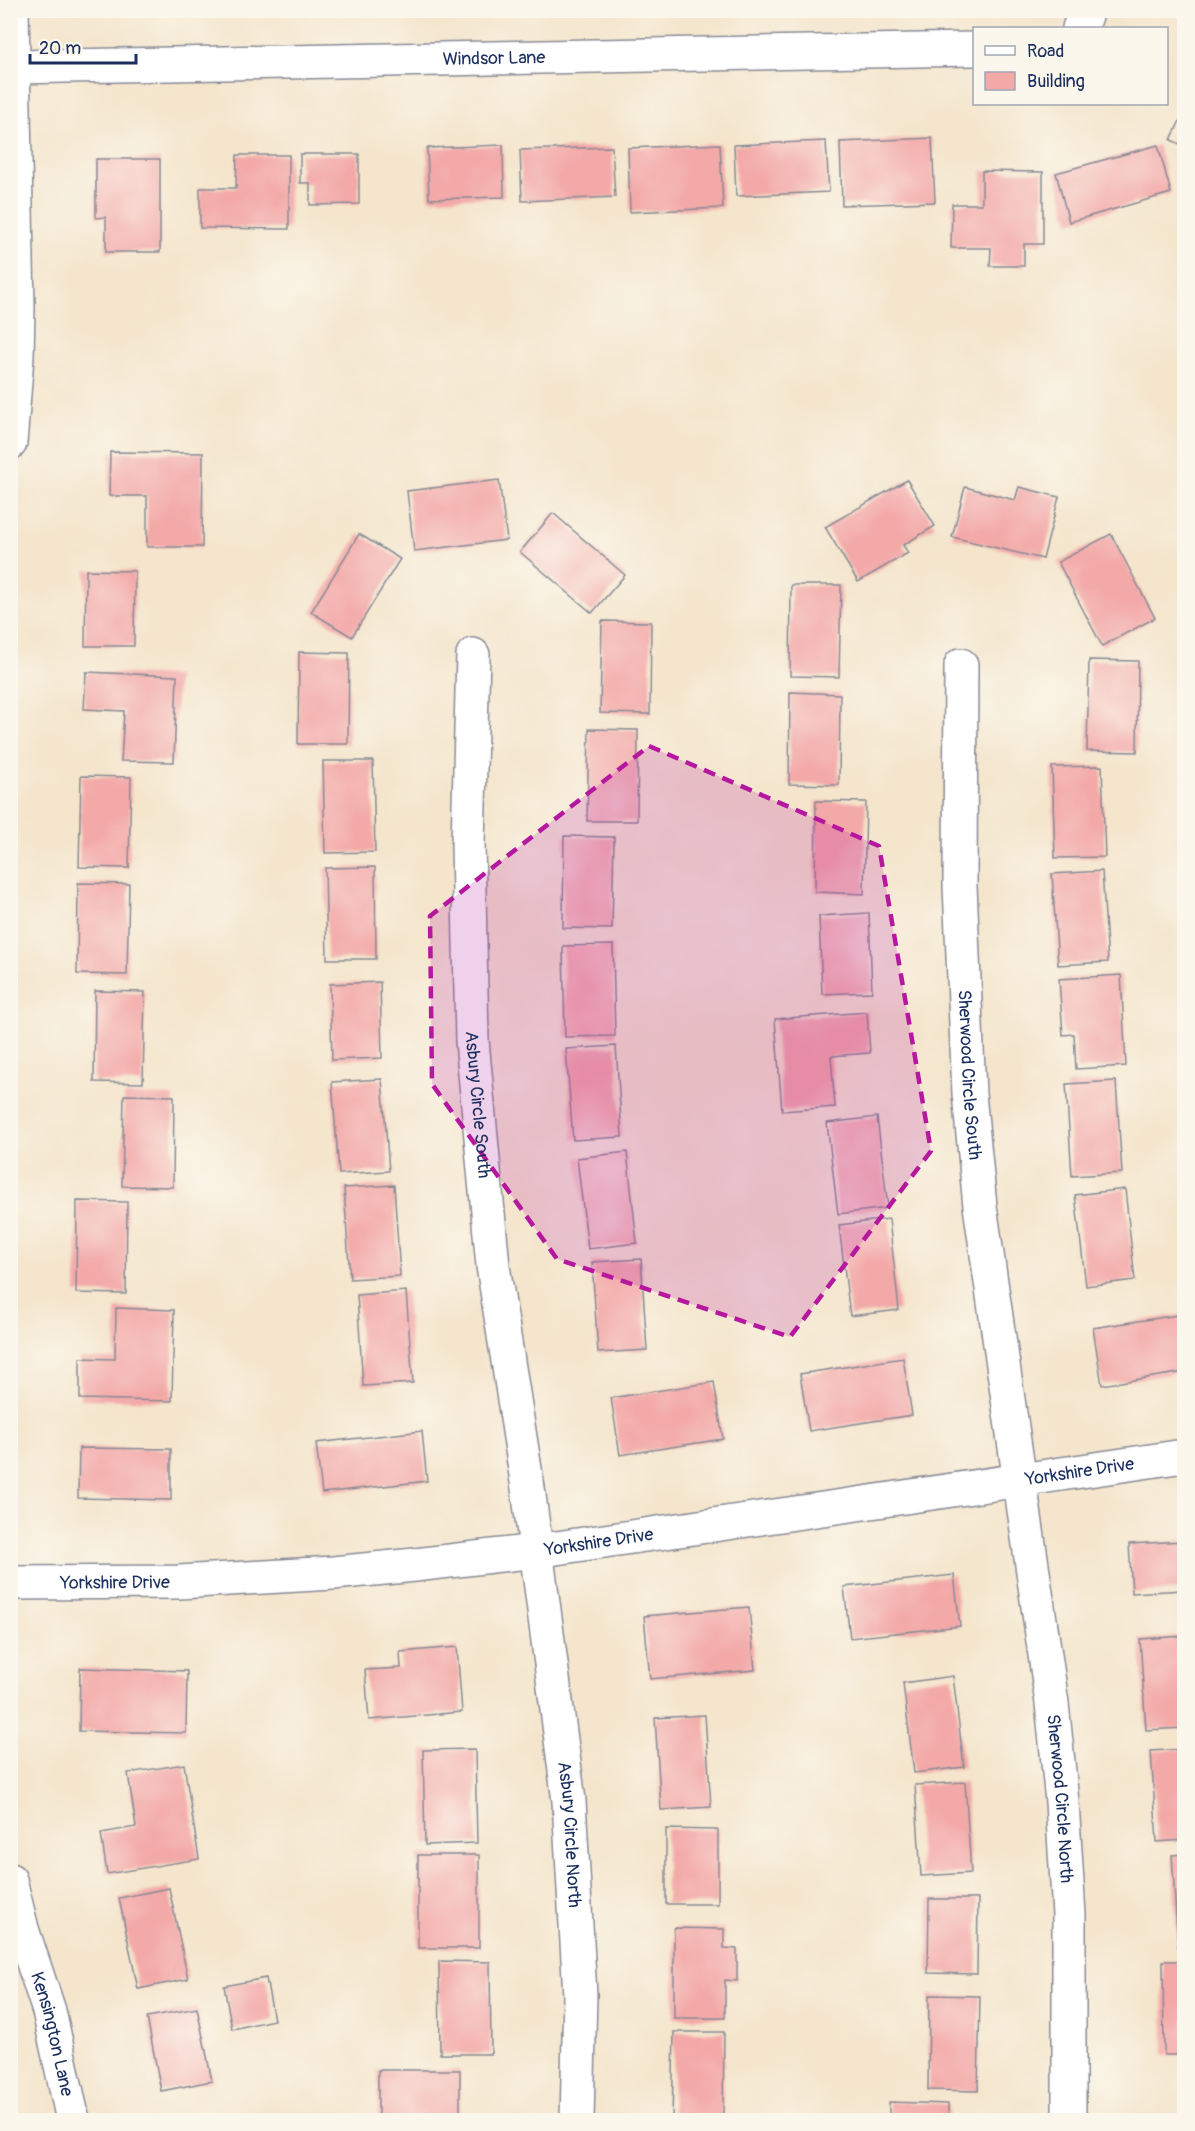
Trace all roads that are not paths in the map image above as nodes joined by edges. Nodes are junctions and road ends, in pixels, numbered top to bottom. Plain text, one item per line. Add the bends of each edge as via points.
1 (12, 10) edge
2 (1088, 10) edge
3 (1080, 27) edge
4 (973, 49) edge
5 (14, 66) junction
6 (10, 443) edge
7 (472, 655) dead end
8 (962, 665) dead end
9 (1185, 1456) edge
10 (1020, 1480) junction
11 (536, 1551) junction
12 (10, 1584) edge
13 (10, 1880) edge
14 (73, 2121) edge
15 (577, 2121) edge
16 (1069, 2121) edge

1 - 5 street
2 - 3 street
4 - 5 street, Windsor Lane
5 - 6 street via 18,347
7 - 11 street, Asbury Circle South via 468,844 472,1041 494,1266
8 - 10 street, Sherwood Circle South via 960,886 969,1094 980,1206
9 - 10 street, Yorkshire Drive
10 - 11 street, Yorkshire Drive
10 - 16 street, Sherwood Circle North via 1062,1802 1069,1915
11 - 12 street, Yorkshire Drive via 333,1573 179,1582
11 - 15 street, Asbury Circle North via 569,1800 580,1995
13 - 14 street, Kensington Lane via 49,2011

